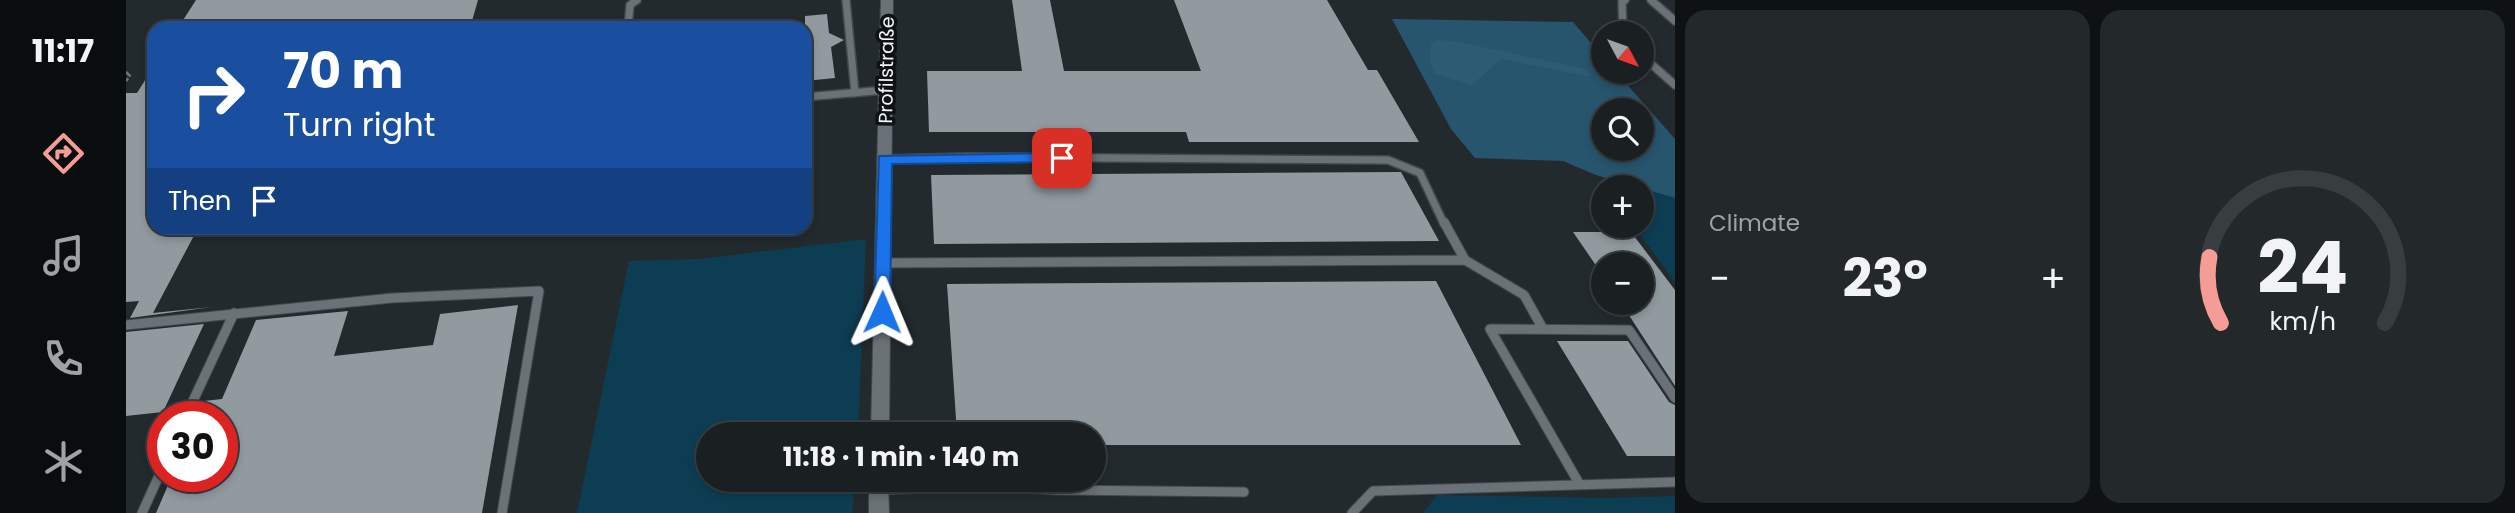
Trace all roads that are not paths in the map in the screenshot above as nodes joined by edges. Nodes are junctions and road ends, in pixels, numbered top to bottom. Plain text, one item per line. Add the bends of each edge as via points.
1 (637, 0) edge
2 (846, 0) edge
3 (887, 0) edge
4 (1625, 0) edge
5 (1651, 0) edge
6 (629, 21) edge
7 (1623, 21) edge
8 (1675, 21) edge
9 (1654, 67) edge
10 (1675, 85) edge
11 (885, 90) junction
12 (855, 93) junction
13 (812, 96) edge
14 (884, 159) junction
15 (1465, 260) junction
16 (883, 263) junction
17 (234, 313) junction
18 (126, 325) edge
19 (1543, 329) junction
20 (1675, 398) edge
21 (193, 401) edge
22 (880, 422) edge
23 (1675, 482) edge
24 (1580, 485) junction
25 (1106, 491) edge
26 (152, 492) edge
27 (879, 492) edge
28 (1244, 492) dead end
29 (142, 513) edge
30 (502, 513) edge
31 (879, 513) edge
32 (1352, 513) edge

1 - 6 lane via 630,5
2 - 12 lane
3 - 11 street, Profilstraße
4 - 7 lane
5 - 8 lane
9 - 10 lane
11 - 12 lane
11 - 14 street, Profilstraße
12 - 13 lane
14 - 15 lane via 1388,160 1420,173
14 - 16 street, Profilstraße
15 - 16 lane
15 - 19 lane via 1524,295
16 - 22 street, Profilstraße
17 - 18 lane
17 - 21 lane
17 - 30 lane via 392,298 539,291
19 - 20 lane via 1629,331
19 - 24 lane via 1490,329
23 - 24 lane
24 - 32 lane via 1373,491
25 - 28 lane
26 - 29 lane
27 - 31 street

